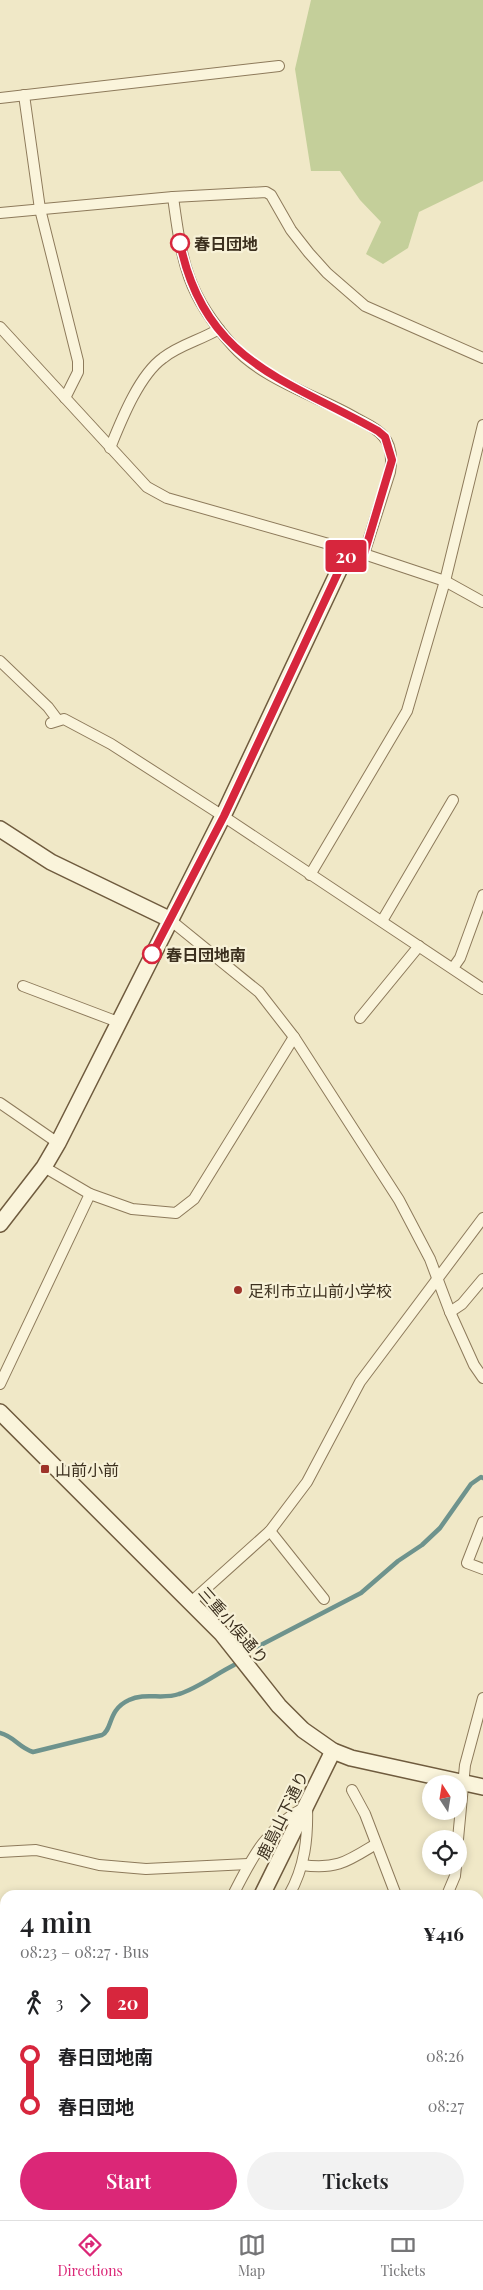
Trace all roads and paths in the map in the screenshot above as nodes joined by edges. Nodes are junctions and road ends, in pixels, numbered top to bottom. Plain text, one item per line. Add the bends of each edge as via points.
1 (279, 66) dead end
2 (24, 95) junction
3 (0, 98) edge
4 (173, 198) junction
5 (40, 209) junction
6 (0, 213) edge
7 (0, 327) edge
8 (219, 329) junction
9 (483, 358) edge
10 (64, 398) junction
11 (483, 425) edge
12 (110, 448) junction
13 (349, 549) junction
14 (364, 554) junction
15 (445, 581) junction
16 (483, 602) edge
17 (0, 661) edge
18 (453, 800) dead end
19 (224, 816) junction
20 (0, 829) edge
21 (310, 875) junction
22 (483, 895) edge
23 (169, 919) junction
24 (382, 921) junction
25 (419, 946) junction
26 (453, 968) junction
27 (23, 986) dead end
28 (483, 989) edge
29 (360, 1018) dead end
30 (118, 1022) junction
31 (294, 1037) junction
32 (0, 1104) edge
33 (58, 1143) junction
34 (44, 1167) junction
35 (90, 1194) junction
36 (483, 1218) edge
37 (0, 1224) edge
38 (436, 1279) junction
39 (483, 1279) edge
40 (450, 1312) junction
41 (483, 1378) edge
42 (0, 1384) edge
43 (0, 1412) edge
44 (483, 1522) edge
45 (270, 1531) junction
46 (483, 1568) edge
47 (324, 1599) dead end
48 (190, 1602) junction
49 (483, 1698) edge
50 (333, 1751) junction
51 (430, 1775) edge
52 (464, 1775) edge
53 (468, 1783) edge
54 (483, 1787) edge
55 (352, 1790) dead end
56 (307, 1806) junction
57 (376, 1844) junction
58 (0, 1852) edge
59 (248, 1864) junction
60 (302, 1864) junction
61 (455, 1875) edge
62 (235, 1890) edge
63 (265, 1890) edge
64 (291, 1890) edge
65 (394, 1890) edge
66 (449, 1890) edge

1 - 2 street
2 - 3 street
2 - 5 street
4 - 5 street
4 - 8 street via 185,268 200,302
4 - 9 street via 266,192 309,253 365,306
5 - 6 street
5 - 10 street via 78,361 78,372
7 - 10 street
8 - 12 street via 163,357 155,365 129,403
8 - 14 street via 234,348 254,364 339,408 385,437 392,460 390,472
10 - 12 street
11 - 15 street
12 - 13 street via 147,487 167,498
13 - 14 street
13 - 19 street
14 - 15 street
15 - 16 street
15 - 21 street via 407,711
17 - 19 street via 48,707 54,721 70,722 111,744
18 - 24 street
19 - 21 street
19 - 23 street
20 - 23 street via 51,862
21 - 24 street
22 - 26 street via 460,958
23 - 30 street
23 - 31 street via 259,992
24 - 25 street
25 - 26 street
25 - 29 street
26 - 28 street
27 - 30 street
30 - 33 street
31 - 35 street via 194,1199 176,1213 132,1209
31 - 38 street via 399,1200 430,1259
32 - 33 street
33 - 34 street
34 - 35 street
34 - 37 street
35 - 42 street
36 - 38 street
38 - 40 street
38 - 45 street via 360,1382 307,1482
39 - 40 street via 462,1304
40 - 41 street
43 - 48 street, 三重小俣通り
44 - 46 street via 467,1563
45 - 47 street
45 - 48 street
48 - 50 street, 三重小俣通り via 222,1634 279,1706 303,1730
49 - 52 street
50 - 51 street, 三重小俣通り
50 - 56 street, 鹿島山下通り
53 - 54 street, 三重小俣通り
55 - 57 street
56 - 59 street via 272,1829
56 - 60 street via 307,1843
56 - 63 street, 鹿島山下通り
57 - 60 street via 340,1865 322,1868
57 - 65 street
58 - 59 street via 36,1850 99,1865 146,1869
59 - 62 street
60 - 64 street
61 - 66 street

